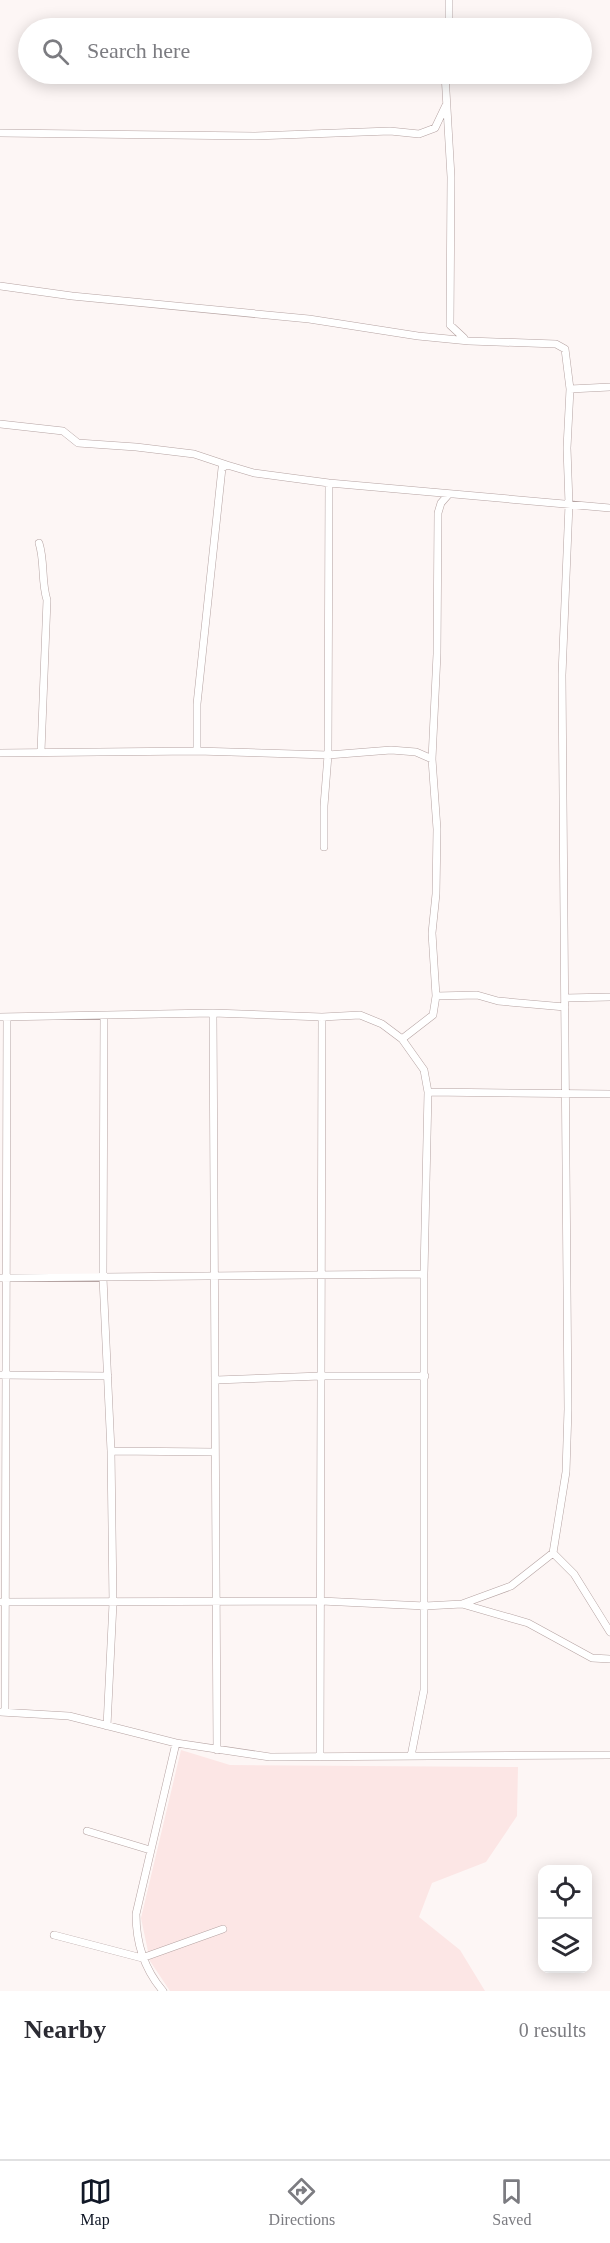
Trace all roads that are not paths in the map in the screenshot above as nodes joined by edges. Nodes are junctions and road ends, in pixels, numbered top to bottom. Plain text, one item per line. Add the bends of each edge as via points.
1 (449, 0) edge
2 (449, 18) edge
3 (445, 84) edge
4 (446, 105) junction
5 (0, 133) edge
6 (0, 286) edge
7 (468, 341) junction
8 (610, 387) edge
9 (570, 389) junction
10 (0, 424) edge
11 (226, 465) junction
12 (329, 483) junction
13 (448, 495) junction
14 (569, 504) junction
15 (610, 508) edge
16 (39, 543) dead end
17 (41, 751) junction
18 (197, 751) junction
19 (0, 753) edge
20 (328, 755) junction
21 (432, 759) junction
22 (324, 848) dead end
23 (436, 996) junction
24 (610, 997) edge
25 (565, 1002) junction
26 (213, 1013) junction
27 (104, 1016) junction
28 (4, 1017) edge
29 (322, 1017) junction
30 (402, 1039) junction
31 (428, 1092) junction
32 (567, 1094) junction
33 (610, 1094) edge
34 (424, 1274) junction
35 (322, 1276) junction
36 (4, 1278) edge
37 (103, 1278) junction
38 (216, 1278) junction
39 (3, 1376) edge
40 (108, 1376) junction
41 (321, 1376) junction
42 (425, 1376) junction
43 (216, 1380) junction
44 (111, 1451) junction
45 (215, 1452) junction
46 (553, 1553) junction
47 (3, 1602) edge
48 (216, 1602) junction
49 (321, 1602) junction
50 (113, 1603) junction
51 (462, 1604) junction
52 (425, 1606) junction
53 (610, 1632) edge
54 (610, 1659) edge
55 (3, 1712) edge
56 (108, 1726) junction
57 (176, 1743) junction
58 (217, 1750) junction
59 (610, 1755) edge
60 (411, 1756) junction
61 (320, 1757) junction
62 (87, 1831) dead end
63 (150, 1850) junction
64 (223, 1929) dead end
65 (54, 1935) dead end
66 (142, 1958) junction
67 (163, 1991) edge

1 - 2 street
3 - 4 street
4 - 5 street via 435,128 419,134
4 - 7 street via 451,177 450,325
6 - 7 street via 284,316
7 - 9 street via 561,345 568,355
8 - 9 street
9 - 14 street
10 - 11 street via 63,431 78,443 194,454
11 - 12 street via 254,473
11 - 18 street via 222,468 215,508 197,704
12 - 13 street
12 - 20 street
13 - 14 street
13 - 21 street via 438,513
14 - 15 street
14 - 25 street via 562,675
16 - 17 street via 47,600
17 - 18 street
17 - 19 street
18 - 20 street
20 - 21 street via 392,750 416,752
20 - 22 street
21 - 23 street via 437,829 432,933
23 - 25 street via 477,994 498,1001
23 - 30 street via 433,1015
24 - 25 street
25 - 32 street
26 - 27 street
26 - 29 street
26 - 38 street
27 - 28 street
27 - 37 street
28 - 36 street
29 - 30 street via 360,1015 382,1024
29 - 35 street
30 - 31 street via 424,1070
31 - 32 street
31 - 34 street
32 - 33 street
32 - 46 street via 567,1448
34 - 35 street
34 - 42 street
35 - 38 street
35 - 41 street
36 - 37 street
36 - 39 street
37 - 38 street
37 - 40 street
38 - 43 street
39 - 40 street
39 - 47 street
40 - 44 street
41 - 42 street
41 - 43 street
41 - 49 street
42 - 52 street
43 - 45 street
44 - 45 street
44 - 50 street
45 - 48 street
46 - 51 street via 511,1586
46 - 53 street via 574,1574
47 - 50 street
47 - 55 street
48 - 49 street
48 - 50 street
48 - 58 street
49 - 52 street
49 - 61 street
50 - 56 street
51 - 52 street
51 - 54 street via 528,1623 592,1658
52 - 60 street via 424,1690
55 - 56 street via 69,1716
56 - 57 street
57 - 58 street
57 - 63 street
58 - 61 street via 270,1757
59 - 60 street
60 - 61 street
62 - 63 street
63 - 66 street via 136,1914
64 - 66 street
65 - 66 street
66 - 67 street

